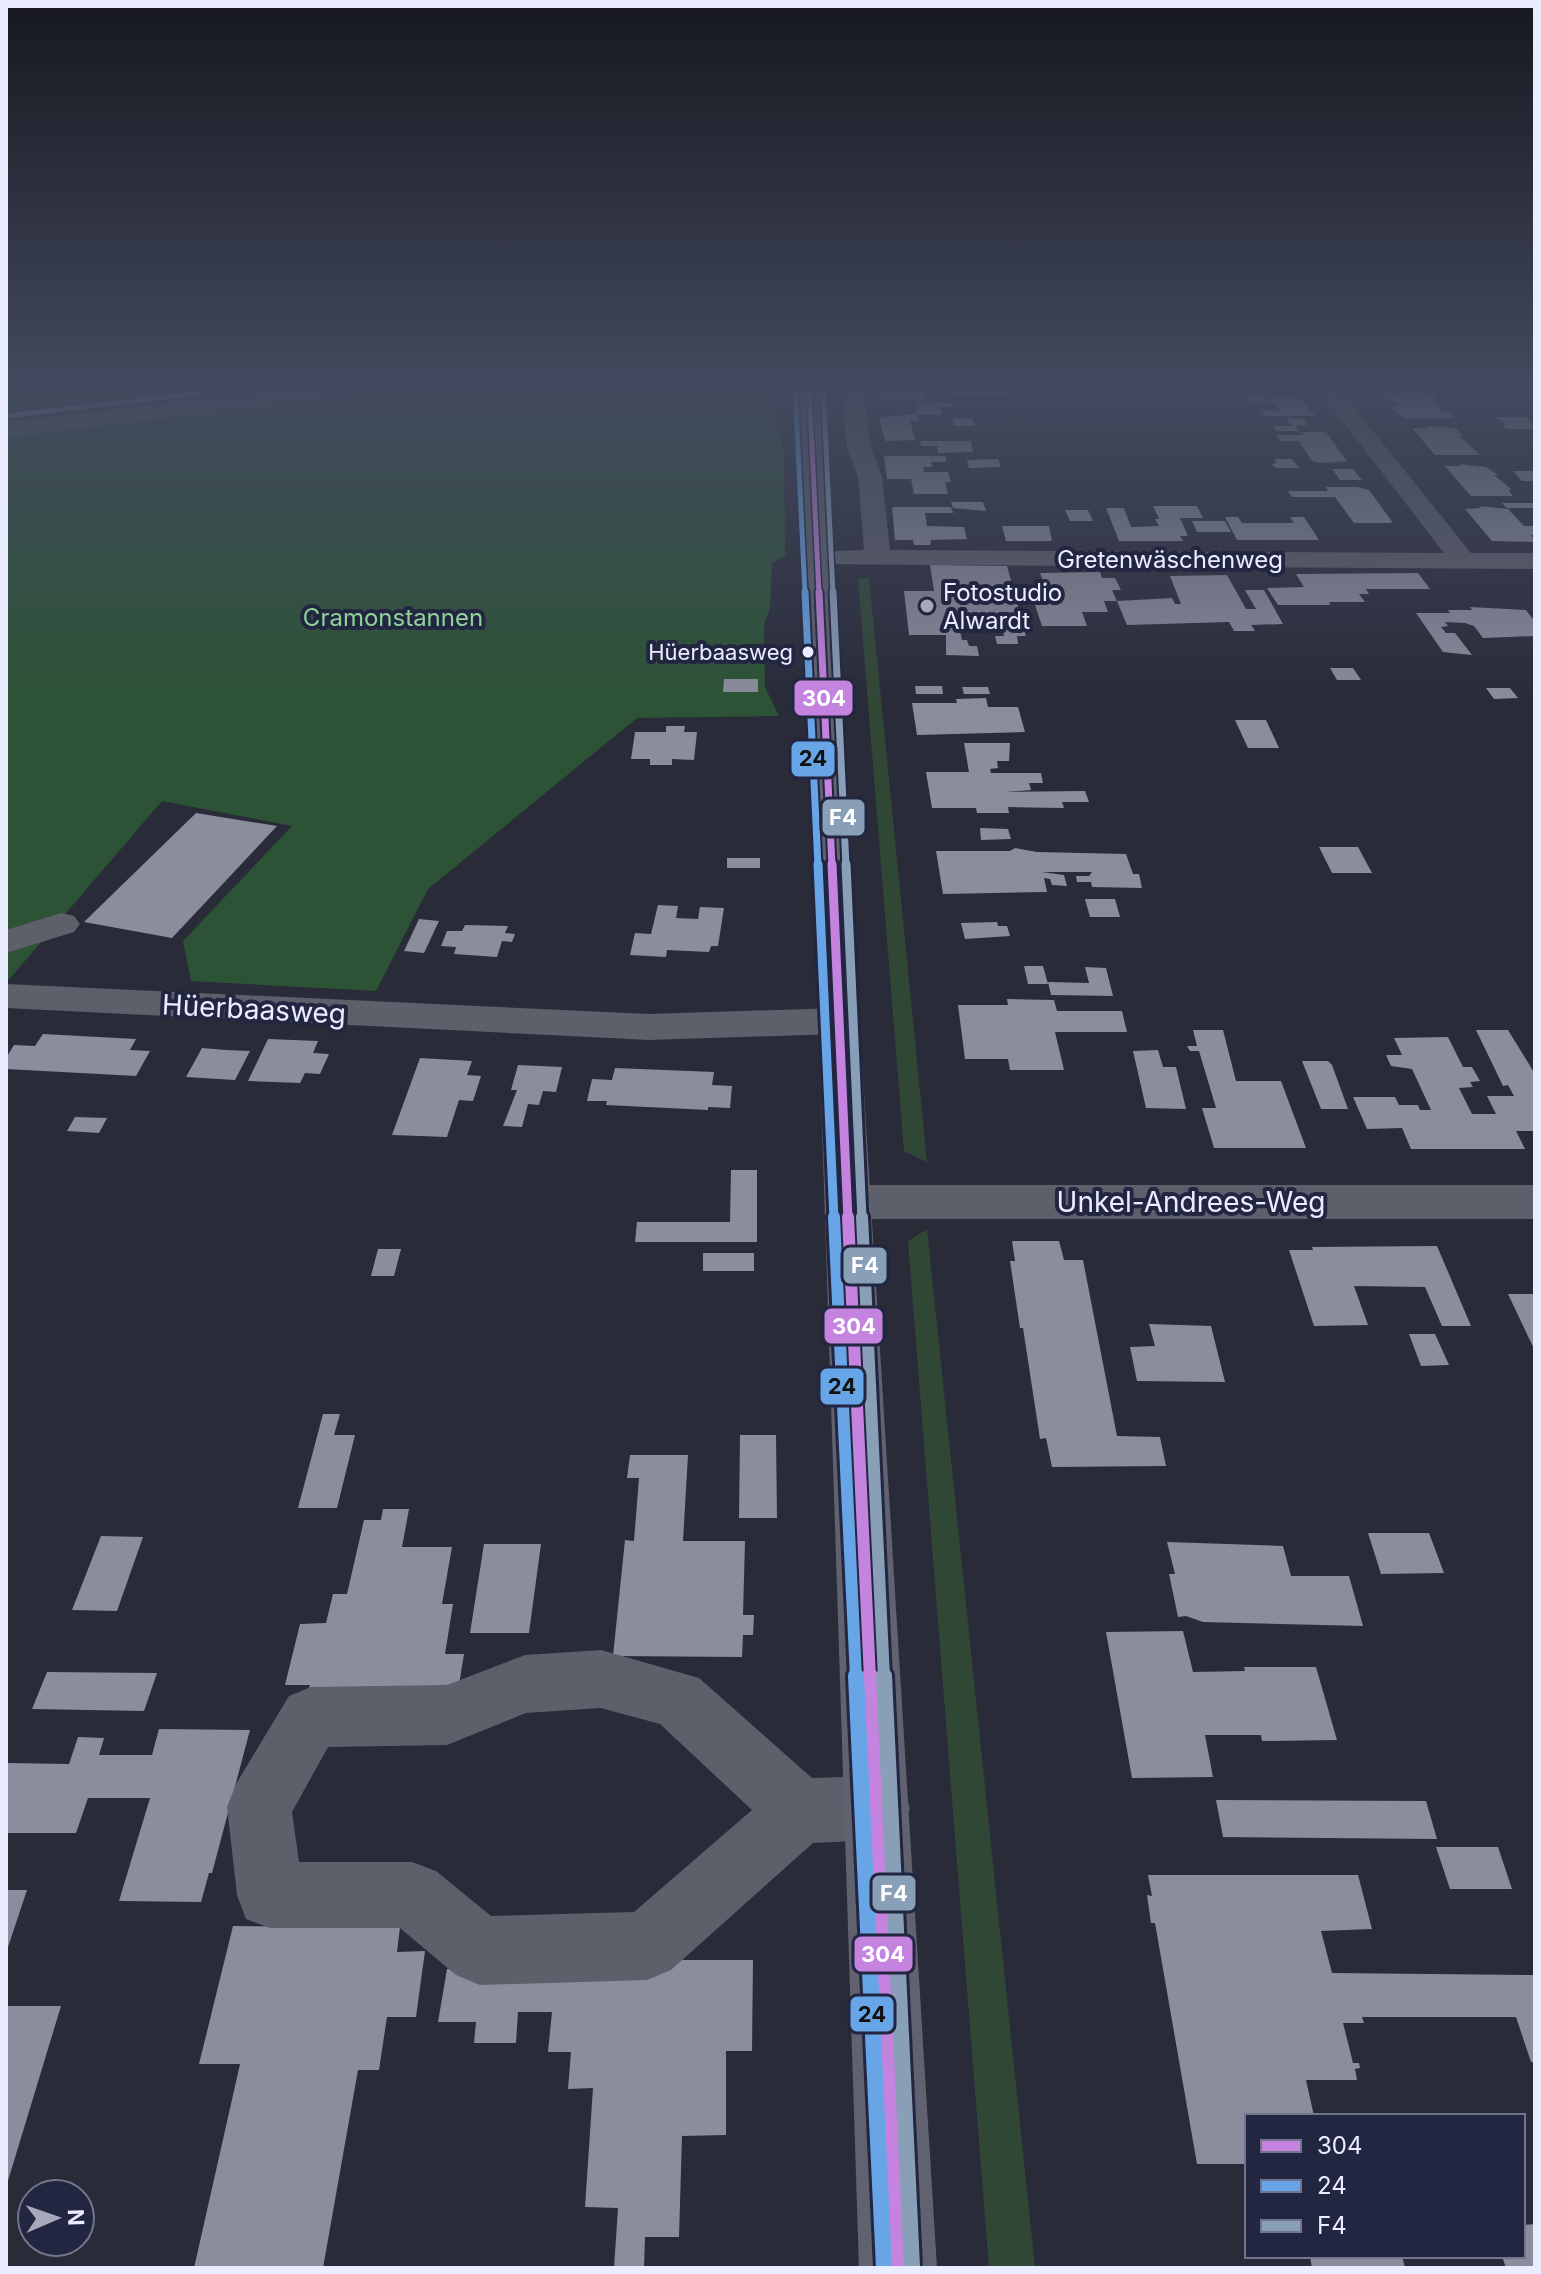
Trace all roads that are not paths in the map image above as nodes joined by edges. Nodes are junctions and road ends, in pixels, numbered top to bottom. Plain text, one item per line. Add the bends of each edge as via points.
1 (814, 490) edge
2 (871, 490) edge
3 (1408, 490) edge
4 (878, 557) junction
5 (817, 558) junction
6 (1464, 561) junction
7 (1531, 565) edge
8 (61, 924) dead end
9 (6, 942) edge
10 (6, 996) edge
11 (838, 1021) junction
12 (847, 1202) junction
13 (1535, 1202) edge
14 (878, 1808) junction
15 (800, 1811) junction
16 (898, 2268) edge

1 - 5 main road
2 - 4 street
3 - 6 street
4 - 5 street, Gretenwäschenweg
4 - 6 street, Gretenwäschenweg
5 - 11 main road
6 - 7 street, Gretenwäschenweg
8 - 9 street
10 - 11 street, Hüerbaasweg via 649,1027
11 - 12 main road
12 - 13 street, Unkel-Andrees-Weg
12 - 14 main road
14 - 15 street
14 - 16 main road
15 - 15 street via 647,1946 480,1951 412,1895 270,1895 259,1807 311,1717 447,1715 525,1684 601,1679 677,1699

